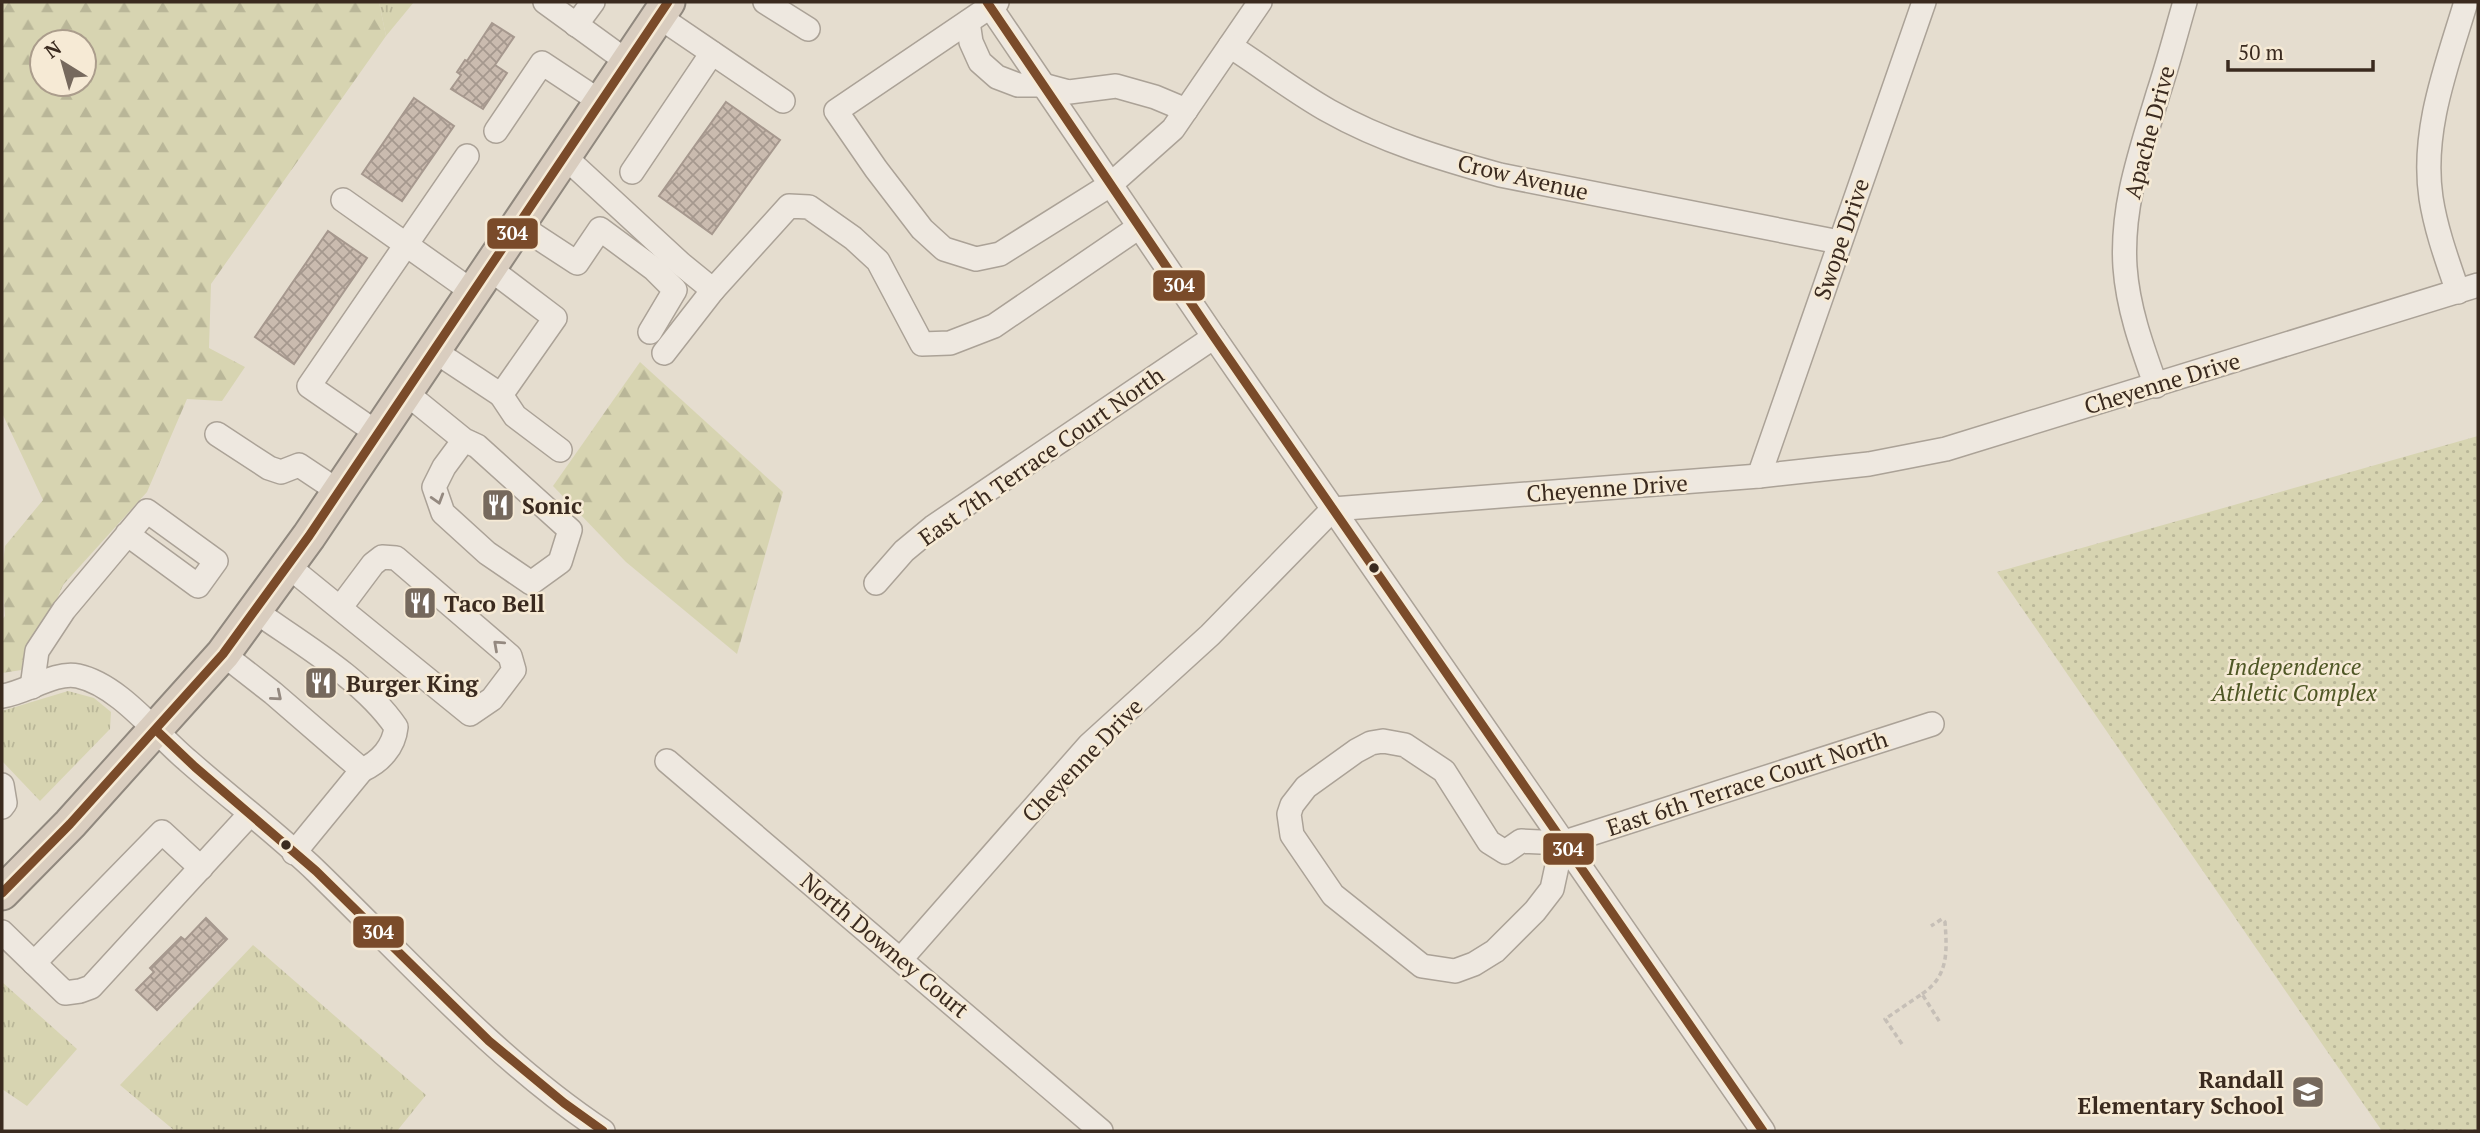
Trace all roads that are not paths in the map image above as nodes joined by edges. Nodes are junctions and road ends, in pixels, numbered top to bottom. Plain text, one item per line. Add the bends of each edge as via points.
1 (545, 2) edge
2 (593, 2) edge
3 (765, 2) edge
4 (1924, 2) edge
5 (2185, 2) edge
6 (2466, 2) edge
7 (992, 3) edge
8 (1251, 5) edge
9 (663, 9) edge
10 (968, 22) junction
11 (576, 25) junction
12 (808, 29) dead end
13 (1230, 46) junction
14 (712, 53) junction
15 (629, 63) junction
16 (1044, 85) junction
17 (783, 101) dead end
18 (601, 102) junction
19 (1186, 110) junction
20 (496, 131) dead end
21 (467, 156) dead end
22 (565, 157) junction
23 (632, 172) dead end
24 (1110, 185) junction
25 (343, 200) dead end
26 (519, 225) junction
27 (1139, 227) junction
28 (1839, 242) junction
29 (406, 244) junction
30 (481, 280) junction
31 (2468, 288) edge
32 (713, 290) junction
33 (650, 332) dead end
34 (1214, 337) junction
35 (433, 351) junction
36 (664, 353) dead end
37 (2156, 386) junction
38 (405, 392) junction
39 (501, 396) junction
40 (377, 433) junction
41 (217, 435) dead end
42 (464, 440) junction
43 (561, 450) dead end
44 (1759, 476) junction
45 (338, 491) junction
46 (1333, 509) junction
47 (127, 534) dead end
48 (288, 566) junction
49 (876, 583) dead end
50 (340, 608) junction
51 (255, 611) junction
52 (223, 654) junction
53 (32, 687) junction
54 (2, 696) edge
55 (1932, 723) dead end
56 (156, 730) junction
57 (667, 761) dead end
58 (362, 770) junction
59 (2, 785) edge
60 (2, 807) edge
61 (250, 814) junction
62 (1562, 843) junction
63 (294, 853) junction
64 (201, 869) junction
65 (2, 893) edge
66 (2, 932) edge
67 (901, 959) junction
68 (34, 963) junction
69 (603, 1131) edge
70 (1101, 1131) edge
71 (1763, 1131) edge

1 - 11 street
2 - 11 street
3 - 12 street
4 - 28 street, Swope Drive
5 - 37 street, Apache Drive via 2140,150 2125,232 2133,318
6 - 31 street via 2437,99 2429,159 2438,234
7 - 10 street
7 - 16 street
8 - 13 street
9 - 14 street
9 - 15 highway
10 - 16 street via 980,62 997,77 1018,85
10 - 24 street via 836,111 922,229 944,249 976,259 1000,254
11 - 15 street
13 - 19 street
13 - 28 street, Crow Avenue via 1329,111 1449,161
14 - 17 street
14 - 23 street
15 - 18 highway
16 - 19 street via 1069,92 1116,86
16 - 24 street
18 - 20 street via 542,63
18 - 22 highway
19 - 24 street via 1173,129
21 - 29 street
22 - 26 highway
22 - 32 street
24 - 27 street
25 - 29 street
26 - 30 highway
26 - 33 street via 577,263 600,229 654,269 675,290
27 - 32 street via 994,326 950,343 922,344 878,261 809,208 789,206
27 - 34 street
28 - 44 street, Swope Drive
29 - 30 street
29 - 40 street via 309,386
30 - 35 highway
30 - 39 street via 555,318
31 - 37 street, Cheyenne Drive
32 - 36 street
34 - 46 street
34 - 49 street, East 7th Terrace Court North via 933,527
35 - 38 highway
35 - 39 street
37 - 44 street, Cheyenne Drive via 1946,449 1869,464
38 - 40 highway
38 - 42 street
39 - 43 street via 515,416
40 - 45 highway
41 - 45 street via 269,468 281,472 299,465
42 -> 42 street via 434,487 443,513 486,552 531,583 561,562 570,530 477,446
44 - 46 street, Cheyenne Drive
45 - 48 highway
46 - 62 street
46 - 67 street, Cheyenne Drive via 1210,635 1089,745
47 - 53 street via 37,650
48 - 50 street
48 - 51 highway
50 -> 50 street via 470,714 492,699 514,670 510,656 396,558 382,557 373,565
51 - 52 highway
51 - 58 street via 342,673 396,727 394,741 376,764
52 - 56 highway
52 -> 58 street
53 - 54 street
53 - 56 street via 78,676 112,692
55 - 62 street, East 6th Terrace Court North
56 - 61 street
56 - 65 highway
57 - 67 street, North Downey Court
58 - 63 street
59 - 60 street
61 - 63 street
61 - 64 street
62 - 62 street via 1521,841 1505,852 1489,842 1444,771 1405,746 1383,741 1356,751 1306,787 1289,814 1292,835 1333,895 1422,966 1455,971 1495,951 1535,911 1552,889
62 - 71 street
63 - 69 street via 490,1041 576,1114
64 - 68 street via 91,987 65,993
64 - 68 street via 162,832
66 - 68 street
67 - 70 street, North Downey Court

